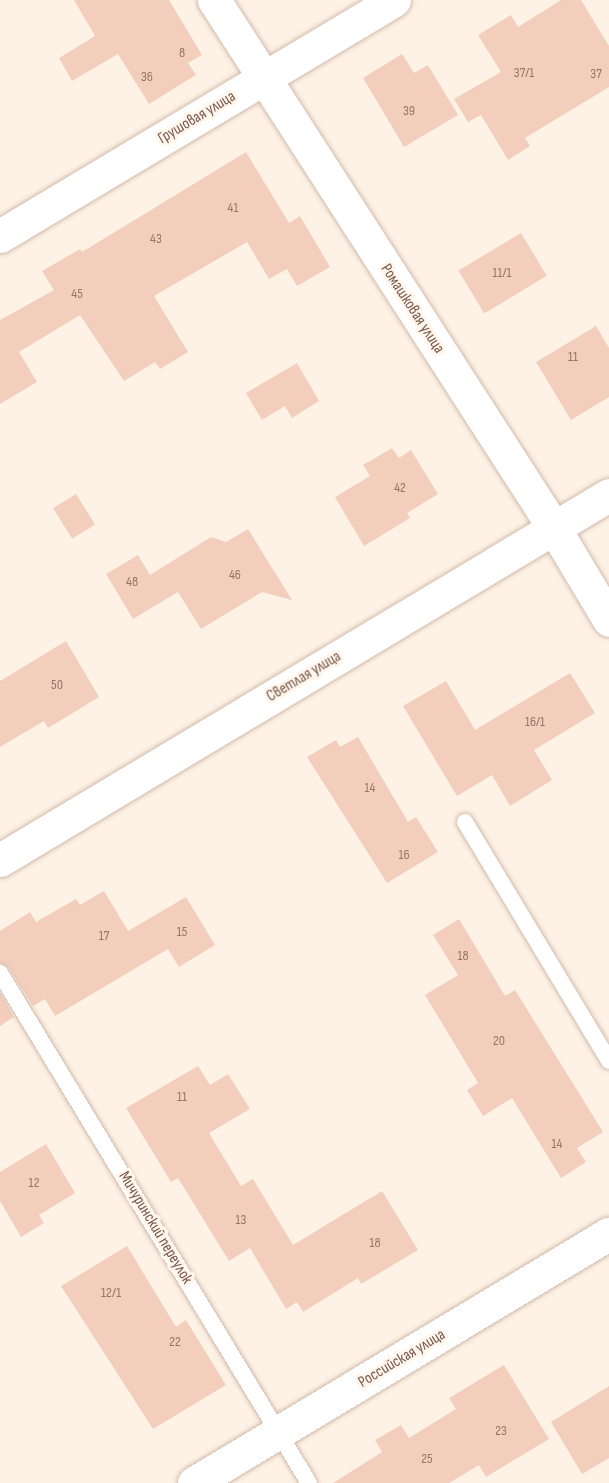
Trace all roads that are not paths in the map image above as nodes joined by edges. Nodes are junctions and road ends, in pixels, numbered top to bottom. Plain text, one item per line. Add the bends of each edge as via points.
1 (214, 0) edge
2 (394, 0) edge
3 (262, 79) junction
4 (0, 236) edge
5 (609, 495) edge
6 (554, 528) junction
7 (609, 620) edge
8 (465, 822) dead end
9 (0, 860) edge
10 (0, 973) edge
11 (609, 1061) edge
12 (609, 1234) edge
13 (279, 1432) junction
14 (194, 1483) edge
15 (309, 1483) edge

1 - 3 street, Ромашковая улица
2 - 3 street, Грушовая улица
3 - 4 street, Грушовая улица
3 - 6 street, Ромашковая улица
5 - 6 street, Светлая улица
6 - 7 street, Ромашковая улица
6 - 9 street, Светлая улица
8 - 11 lane
10 - 13 lane, Мичуринский переулок
12 - 13 street, Российская улица
13 - 14 street, Российская улица
13 - 15 lane, Мичуринский переулок

